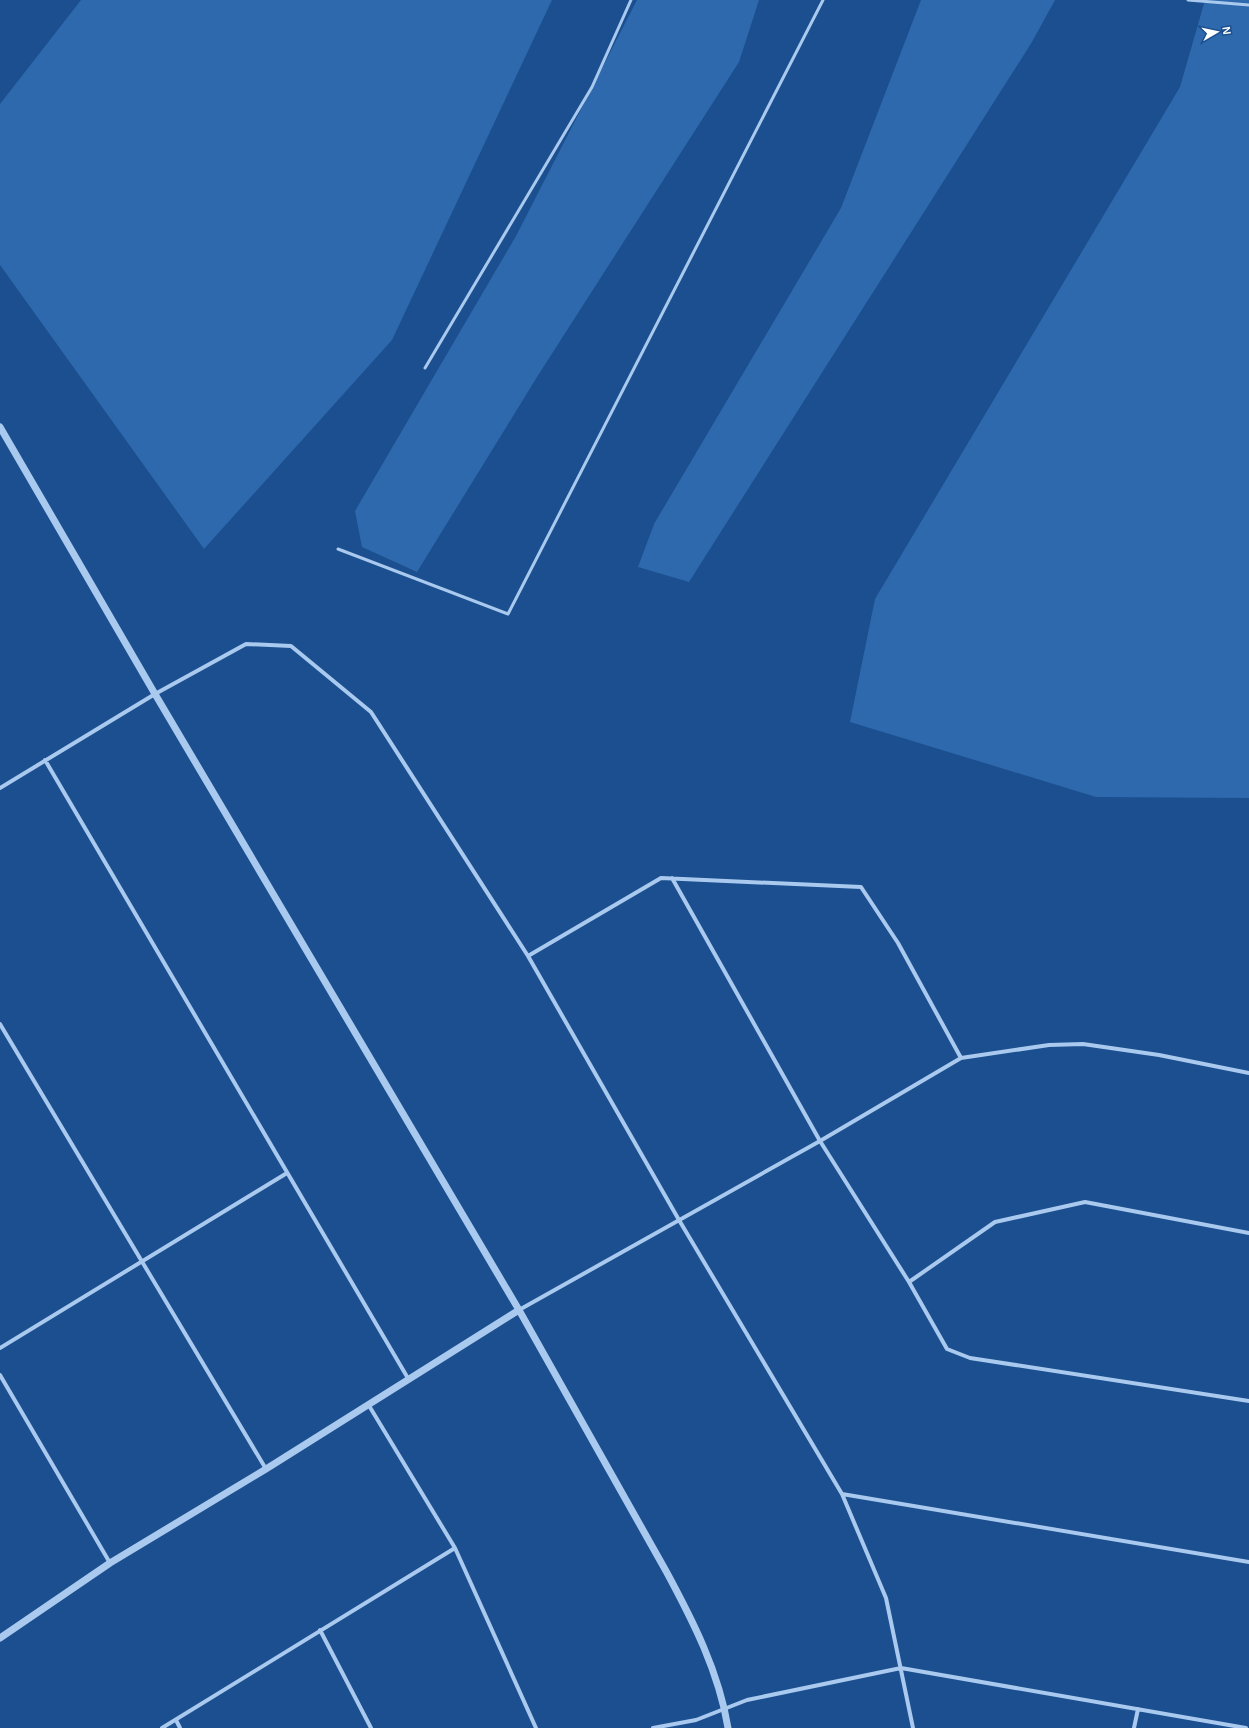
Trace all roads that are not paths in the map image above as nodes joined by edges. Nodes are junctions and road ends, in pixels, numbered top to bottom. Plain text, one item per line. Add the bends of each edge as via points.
1 (631, 0) edge
2 (823, 0) edge
3 (1188, 0) edge
4 (1249, 5) edge
5 (425, 368) dead end
6 (0, 427) edge
7 (338, 549) dead end
8 (155, 694) junction
9 (45, 760) junction
10 (0, 781) edge
11 (1, 787) edge
12 (672, 878) junction
13 (528, 956) junction
14 (0, 1024) edge
15 (961, 1058) junction
16 (1249, 1073) edge
17 (820, 1141) junction
18 (287, 1173) junction
19 (679, 1220) junction
20 (1249, 1233) edge
21 (142, 1262) junction
22 (908, 1282) junction
23 (519, 1310) junction
24 (0, 1348) edge
25 (0, 1375) edge
26 (409, 1380) junction
27 (1249, 1401) edge
28 (368, 1404) junction
29 (266, 1469) junction
30 (842, 1494) junction
31 (455, 1548) junction
32 (1249, 1562) edge
33 (110, 1563) junction
34 (320, 1630) junction
35 (0, 1638) edge
36 (902, 1668) junction
37 (725, 1708) junction
38 (1138, 1709) junction
39 (176, 1720) junction
40 (162, 1728) edge
41 (180, 1728) edge
42 (371, 1728) edge
43 (536, 1728) edge
44 (653, 1728) edge
45 (728, 1728) edge
46 (914, 1728) edge
47 (1134, 1728) edge
48 (1246, 1728) edge

1 - 5 lane via 592,87
2 - 7 lane via 508,614
3 - 4 lane
6 - 8 street
8 - 9 street
8 - 13 street via 246,644 291,646 371,712
8 - 23 street
9 - 11 street
9 - 18 street
10 - 11 street
12 - 13 street via 661,878
12 - 15 street via 861,887 898,943
12 - 17 street
13 - 19 street
14 - 21 street
15 - 16 street via 1049,1045 1083,1044 1159,1055
15 - 17 street
17 - 19 street
17 - 22 street
18 - 21 street
18 - 26 street
19 - 23 street
19 - 30 street
20 - 22 street via 1085,1202 995,1222
21 - 24 street
21 - 29 street
22 - 27 street via 947,1349 970,1358
23 - 26 street
23 - 37 street via 689,1614 712,1668
25 - 33 street
26 - 28 street
28 - 29 street
28 - 31 street
29 - 33 street
30 - 32 street
30 - 36 street via 886,1598
31 - 34 street
31 - 43 street
33 - 35 street
34 - 39 street
34 - 42 street
36 - 37 street via 747,1700
36 - 38 street
36 - 46 street
37 - 44 street via 696,1720
37 - 45 street
38 - 47 street
38 - 48 street
39 - 40 street
39 - 41 street

